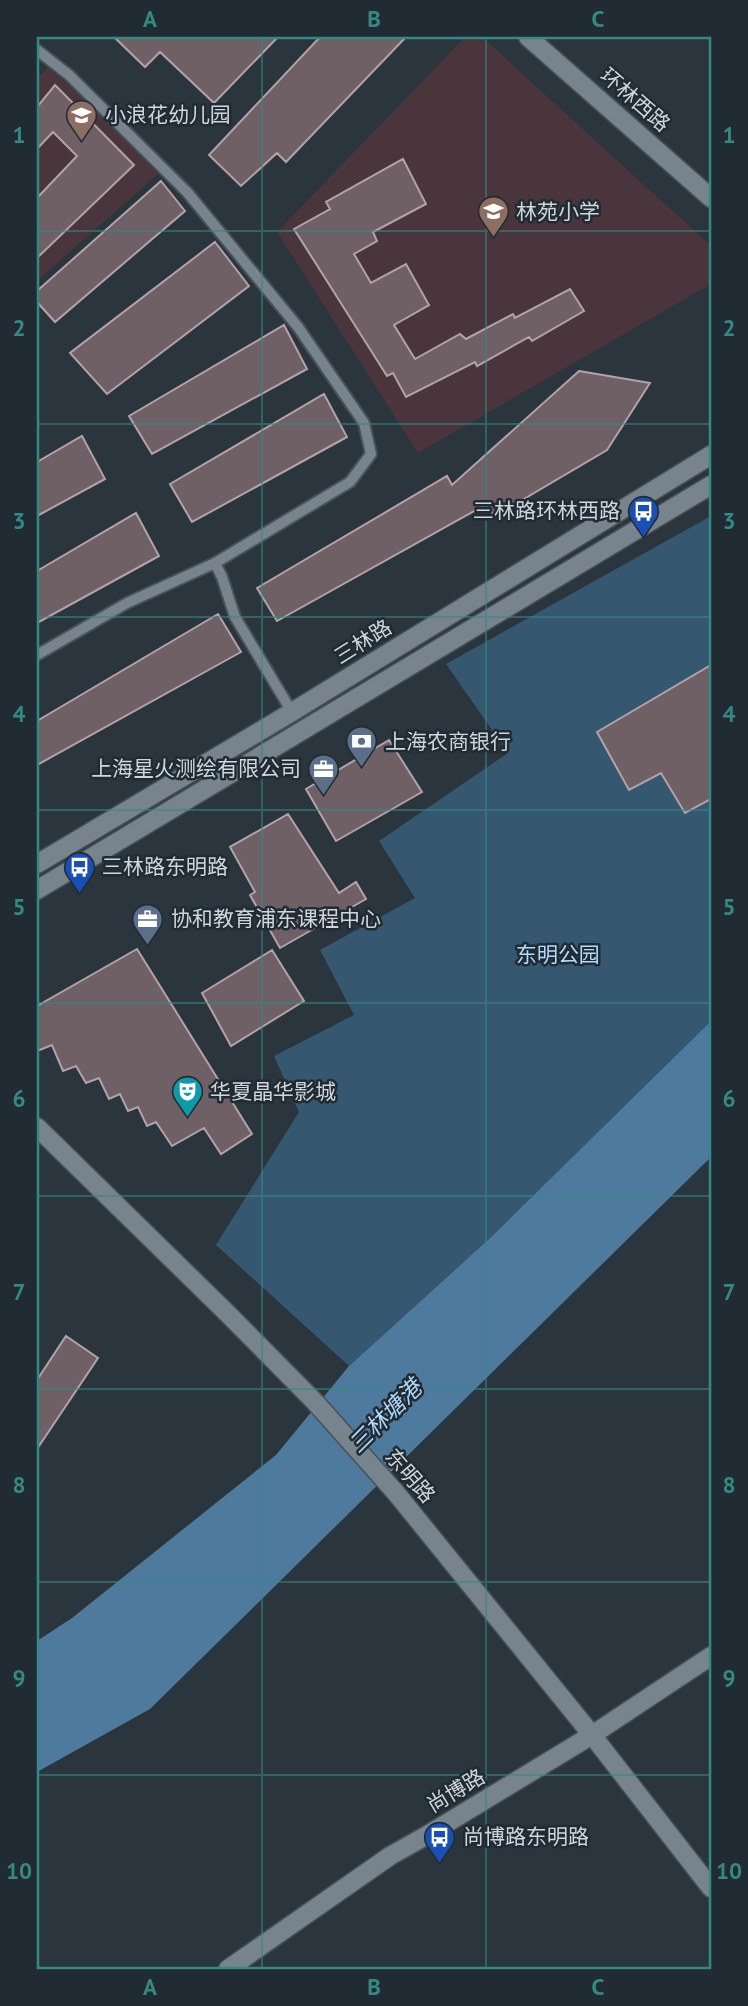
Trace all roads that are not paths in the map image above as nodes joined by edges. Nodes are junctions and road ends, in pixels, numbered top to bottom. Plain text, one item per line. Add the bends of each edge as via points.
1 (528, 37) edge
2 (37, 50) edge
3 (711, 198) edge
4 (711, 454) edge
5 (711, 485) edge
6 (215, 563) junction
7 (37, 655) edge
8 (292, 712) junction
9 (37, 864) edge
10 (37, 890) edge
11 (37, 1126) edge
12 (711, 1656) edge
13 (592, 1735) junction
14 (711, 1888) edge
15 (228, 1969) edge

1 - 3 main road, 环林西路
2 - 6 lane via 69,75 187,192 298,327 364,423 370,454 350,482
4 - 8 main road, 三林路
5 - 10 main road, 三林路
6 - 7 lane via 127,603
6 - 8 lane via 235,617
8 - 9 main road, 三林路
11 - 13 main road, 东明路 via 315,1402 396,1493
12 - 13 main road, 尚博路
13 - 14 main road, 东明路
13 - 15 main road, 尚博路 via 390,1856

